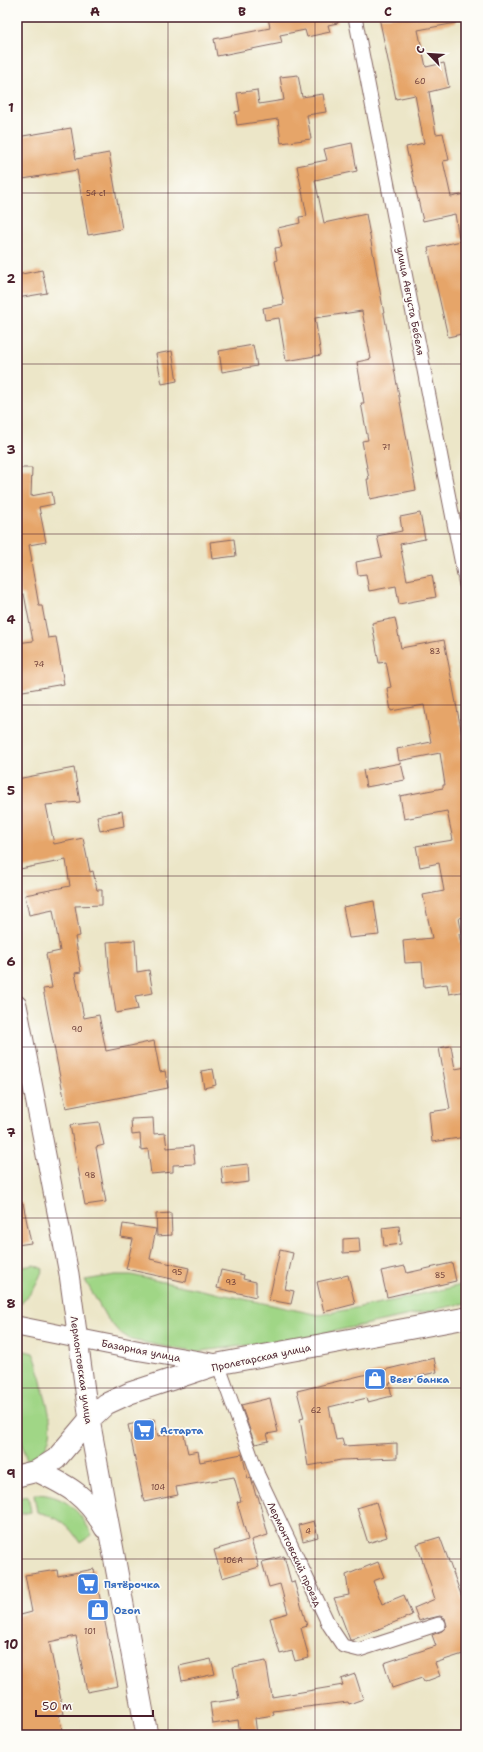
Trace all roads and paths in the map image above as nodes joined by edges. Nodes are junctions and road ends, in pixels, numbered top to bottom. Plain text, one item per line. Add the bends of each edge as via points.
1 (355, 17) edge
2 (466, 584) edge
3 (17, 1005) edge
4 (466, 1318) edge
5 (17, 1326) edge
6 (77, 1338) junction
7 (218, 1364) junction
8 (89, 1420) junction
9 (37, 1470) junction
10 (17, 1476) edge
11 (110, 1536) junction
12 (439, 1624) dead end
13 (147, 1735) edge

1 - 2 street, улица Августа Бебеля
3 - 6 main road, Лермонтовская улица via 68,1270
4 - 7 main road, Пролетарская улица
5 - 6 main road, Базарная улица
6 - 7 main road, Базарная улица
6 - 8 main road, Лермонтовская улица
7 - 8 main road, Пролетарская улица via 106,1404
7 - 12 street, Лермонтовский проезд via 258,1475 328,1625 343,1646 359,1650
8 - 9 main road, Пролетарская улица via 56,1459
8 - 11 main road, Лермонтовская улица
9 - 10 main road, Пролетарская улица
9 - 11 main road via 59,1481 84,1499 96,1511
11 - 13 main road, Лермонтовская улица

